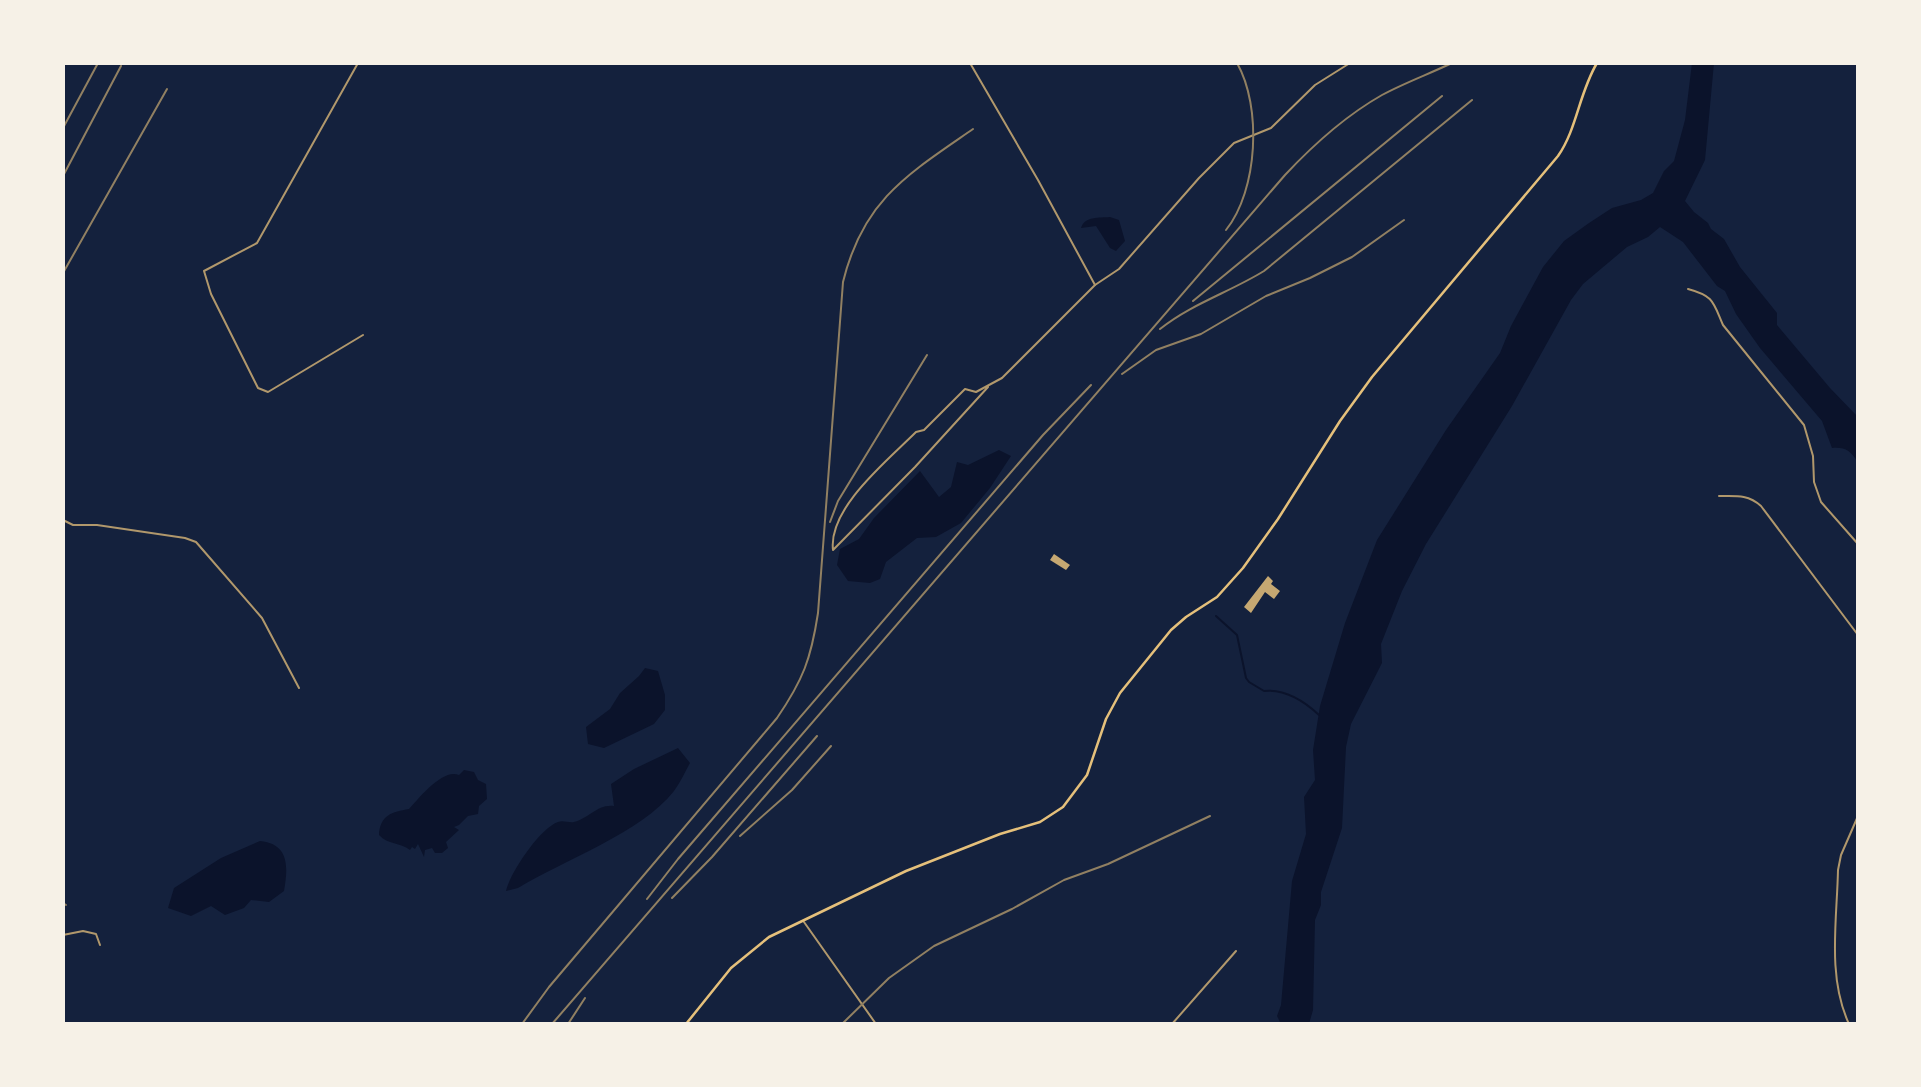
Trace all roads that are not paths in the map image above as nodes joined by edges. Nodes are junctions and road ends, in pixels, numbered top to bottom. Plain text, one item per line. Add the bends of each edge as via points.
1 (358, 63) edge
2 (970, 63) edge
3 (1350, 63) edge
4 (1597, 63) edge
5 (1095, 285) junction
6 (1688, 289) dead end
7 (363, 335) dead end
8 (988, 387) junction
9 (1719, 496) dead end
10 (63, 520) edge
11 (1858, 544) edge
12 (1858, 635) edge
13 (299, 688) dead end
14 (1858, 816) edge
15 (803, 921) junction
16 (63, 935) edge
17 (100, 945) dead end
18 (1236, 951) dead end
19 (686, 1024) edge
20 (876, 1024) edge
21 (1172, 1024) edge
22 (1849, 1024) edge

1 - 7 street via 257,243 204,271 236,346 264,392
2 - 5 street
3 - 5 street via 1315,85 1271,128 1234,143 1119,269
4 - 15 main road via 1558,156 1372,377 1239,574 1217,597 1171,630 1120,693 1087,775 1068,802 1047,819 912,868
5 - 8 street
6 - 11 street via 1717,305 1723,325 1804,425 1821,502
8 - 8 street via 976,392 965,389 852,495 831,538 832,550
9 - 12 street via 1745,496 1761,506
10 - 13 street via 195,542 262,618
14 - 22 street via 1838,870 1836,978
15 - 19 main road via 748,952
15 - 20 street
16 - 17 street via 89,931 96,934
18 - 21 street

